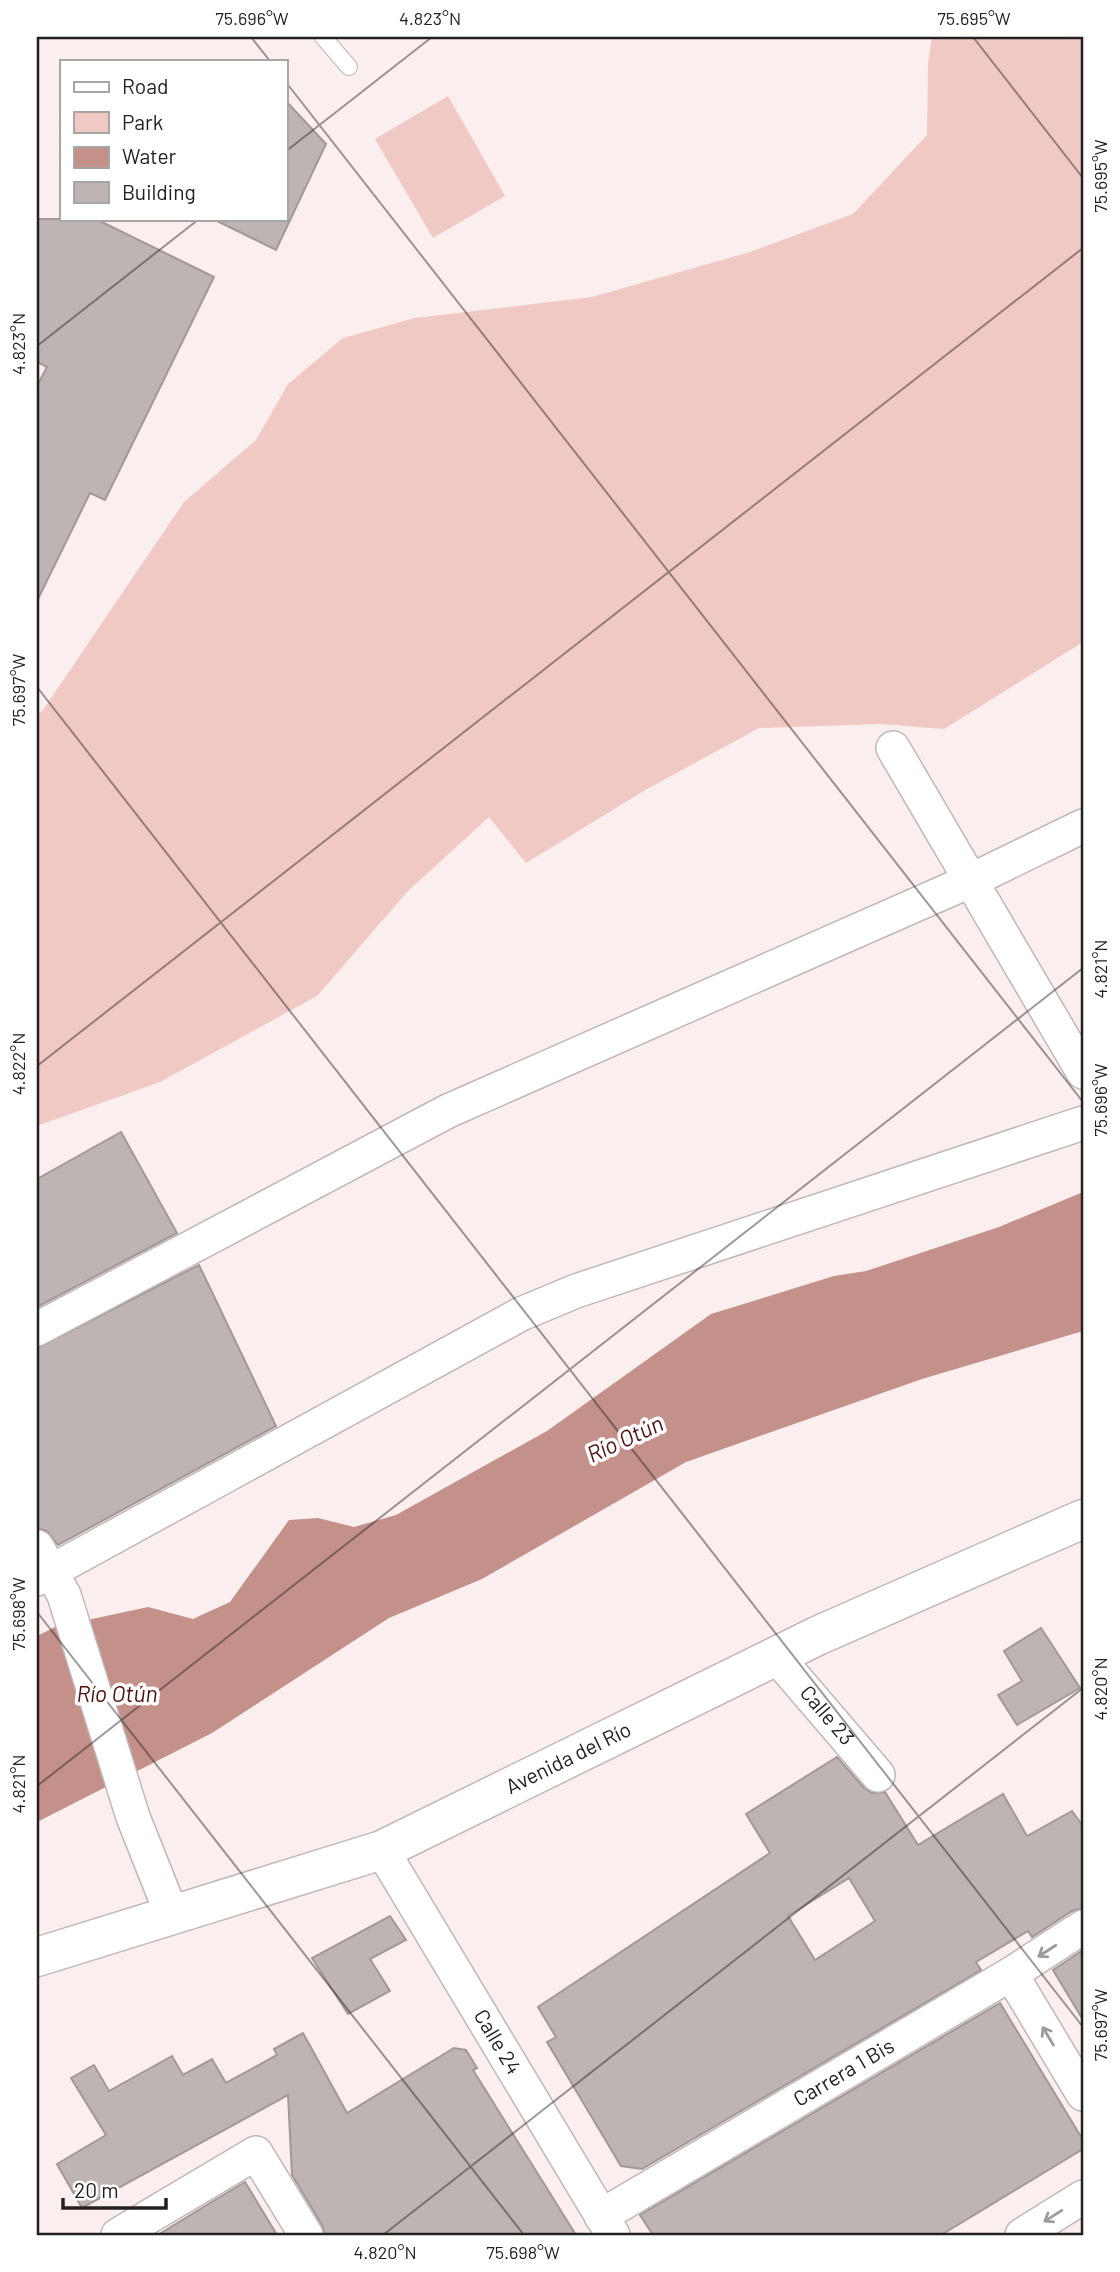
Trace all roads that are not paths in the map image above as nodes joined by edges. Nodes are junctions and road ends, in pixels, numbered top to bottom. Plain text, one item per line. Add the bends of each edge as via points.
1 (323, 37) edge
2 (349, 67) dead end
3 (894, 748) dead end
4 (1083, 826) edge
5 (972, 880) junction
6 (1083, 1072) edge
7 (1083, 1123) edge
8 (37, 1329) edge
9 (1083, 1519) edge
10 (47, 1573) edge
11 (777, 1657) junction
12 (877, 1774) dead end
13 (382, 1850) junction
14 (172, 1915) junction
15 (1083, 1927) edge
16 (37, 1957) edge
17 (1011, 1974) junction
18 (1083, 2094) edge
19 (1083, 2197) edge
20 (607, 2225) edge
21 (118, 2235) edge
22 (306, 2235) edge
23 (1022, 2235) edge

1 - 2 lane
3 - 5 street
4 - 5 street
5 - 6 street
5 - 8 street via 448,1111
7 - 10 street via 576,1291 521,1314
9 - 11 main road, Avenida del Río
10 - 14 street
11 - 12 street, Calle 23
11 - 13 main road, Avenida del Río
13 - 14 main road, Avenida del Río
13 - 20 street, Calle 24
14 - 16 main road, Avenida del Río
15 -> 17 street, Carrera 1 Bis
18 -> 17 street
17 - 20 street, Carrera 1 Bis
19 -> 23 street
21 - 22 street via 256,2153

